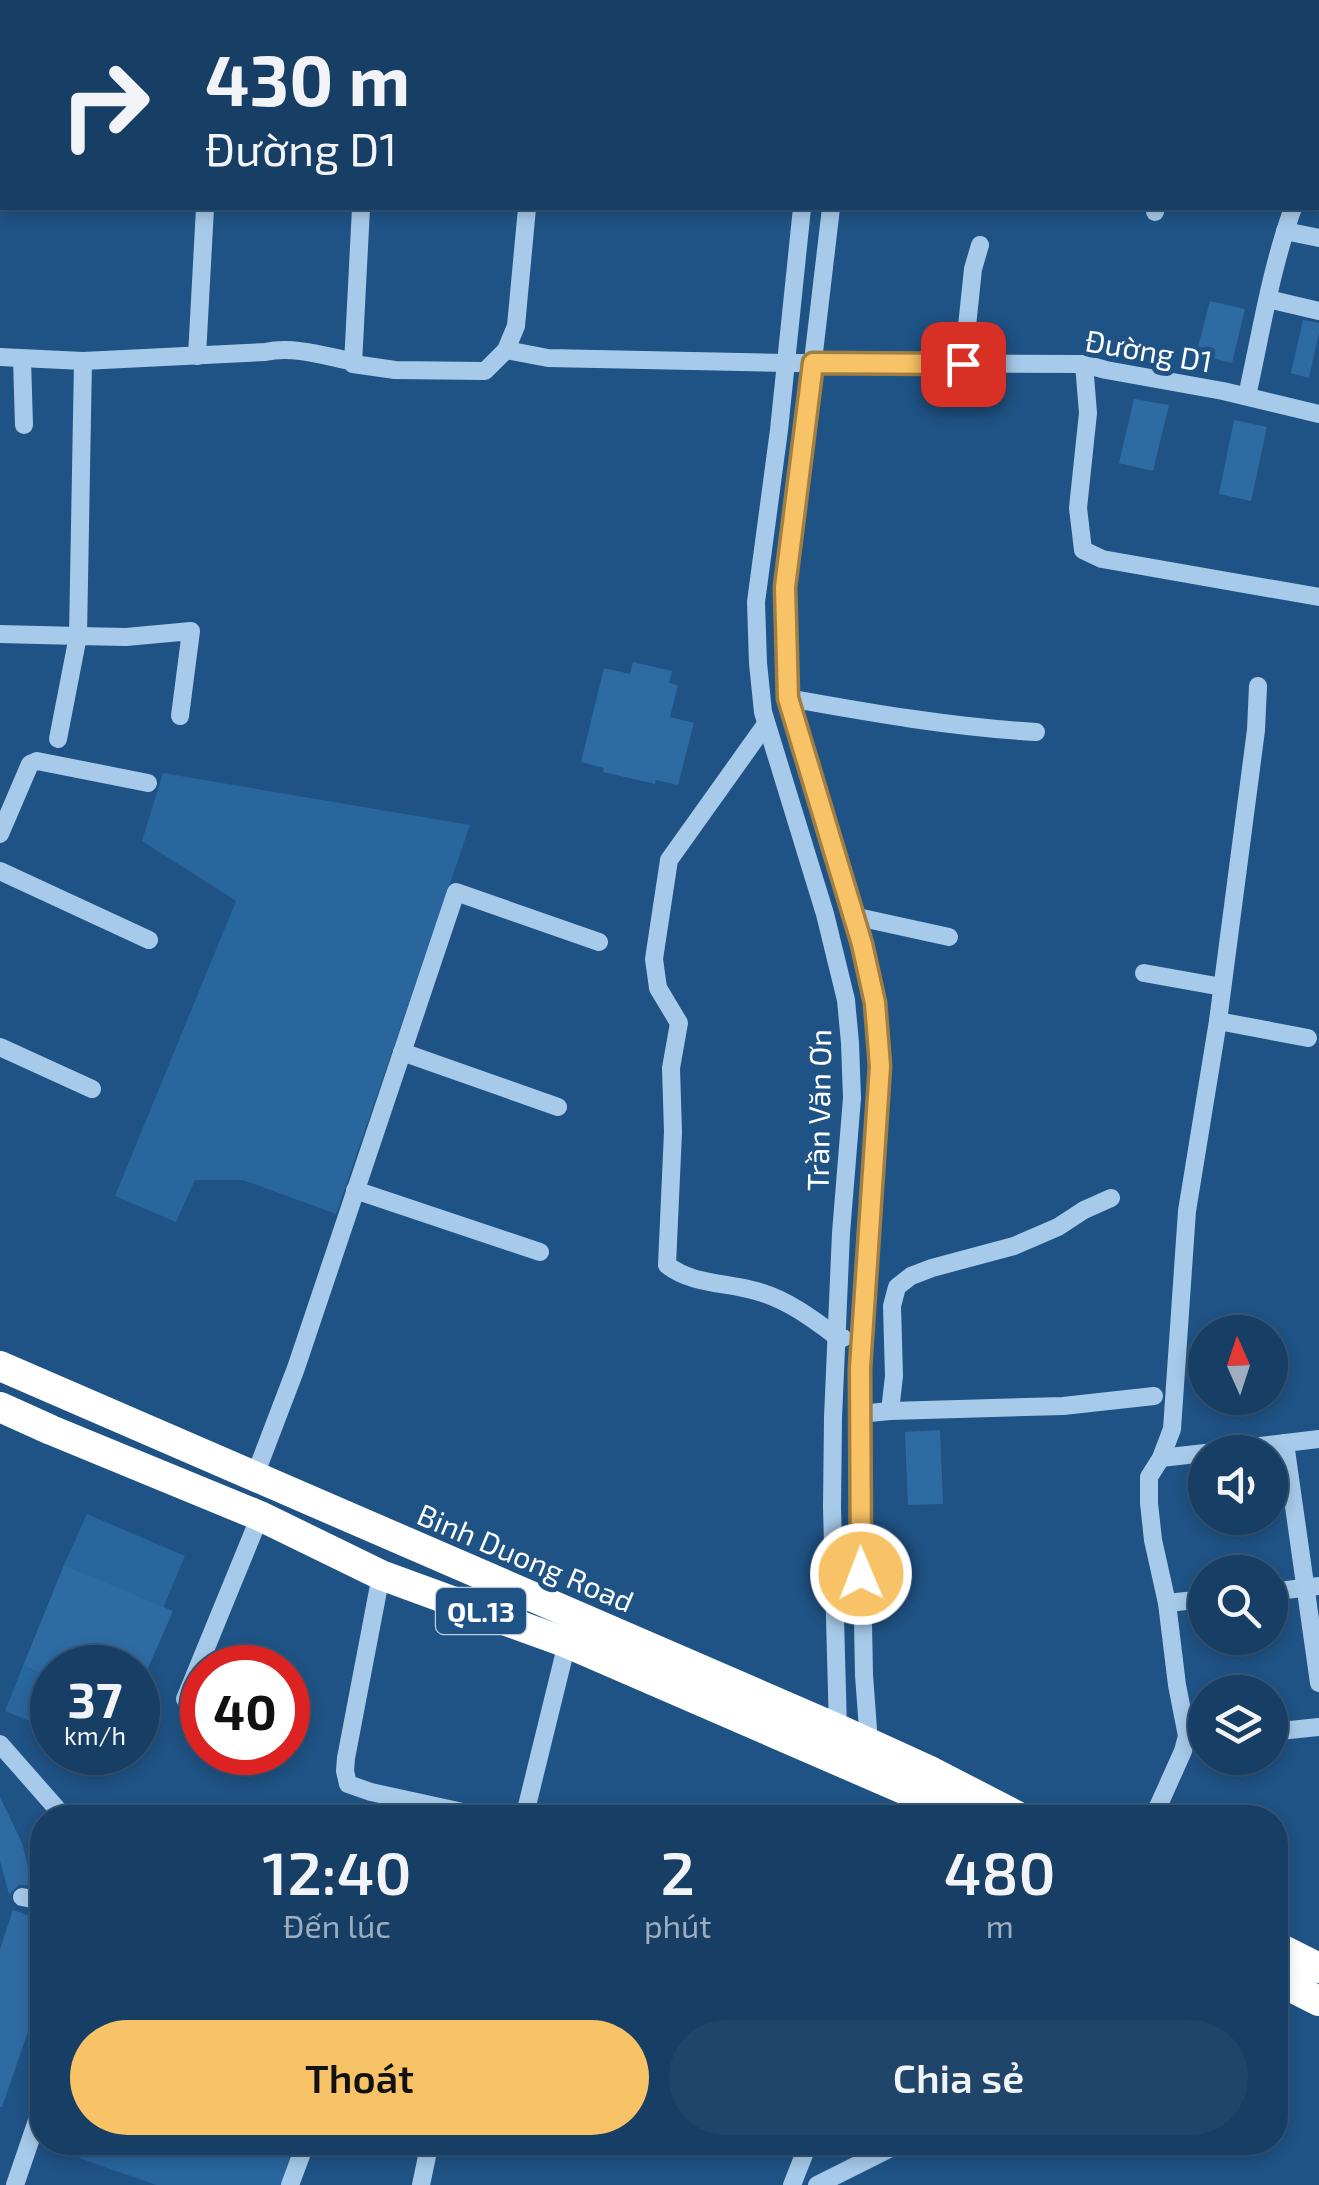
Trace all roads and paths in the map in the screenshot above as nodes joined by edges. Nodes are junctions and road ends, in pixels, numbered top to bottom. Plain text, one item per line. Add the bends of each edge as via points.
1 (204, 210) edge
2 (361, 210) edge
3 (527, 210) edge
4 (802, 210) edge
5 (830, 210) edge
6 (1292, 210) edge
7 (1284, 230) junction
8 (1319, 238) edge
9 (980, 245) dead end
10 (1268, 299) junction
11 (1319, 310) edge
12 (506, 350) junction
13 (0, 356) edge
14 (197, 356) junction
15 (22, 358) junction
16 (83, 362) junction
17 (786, 363) junction
18 (813, 363) junction
19 (352, 364) junction
20 (963, 364) junction
21 (1084, 364) junction
22 (1247, 396) junction
23 (1319, 414) edge
24 (24, 425) dead end
25 (1319, 598) edge
26 (0, 634) edge
27 (78, 636) junction
28 (1258, 686) dead end
29 (788, 698) junction
30 (180, 716) dead end
31 (766, 724) junction
32 (1036, 732) dead end
33 (58, 740) dead end
34 (148, 783) dead end
35 (0, 834) edge
36 (0, 870) edge
37 (853, 916) junction
38 (950, 937) dead end
39 (149, 940) dead end
40 (599, 942) dead end
41 (1144, 973) dead end
42 (1222, 987) junction
43 (1218, 1021) junction
44 (1308, 1038) dead end
45 (0, 1048) edge
46 (402, 1052) junction
47 (92, 1088) dead end
48 (558, 1107) dead end
49 (355, 1190) junction
50 (1110, 1198) dead end
51 (540, 1252) dead end
52 (837, 1337) junction
53 (861, 1340) junction
54 (0, 1366) edge
55 (1154, 1396) dead end
56 (0, 1406) edge
57 (890, 1412) junction
58 (858, 1414) junction
59 (1319, 1439) edge
60 (1288, 1444) edge
61 (1188, 1455) edge
62 (1161, 1458) junction
63 (1288, 1460) edge
64 (254, 1478) junction
65 (260, 1516) junction
66 (381, 1575) junction
67 (1312, 1587) edge
68 (1188, 1601) edge
69 (1167, 1603) junction
70 (567, 1643) junction
71 (207, 1645) edge
72 (1319, 1682) edge
73 (1188, 1715) edge
74 (1319, 1728) edge
75 (838, 1729) junction
76 (1288, 1731) edge
77 (0, 1744) edge
78 (869, 1744) junction
79 (1188, 1745) edge
80 (54, 1805) edge
81 (430, 1805) edge
82 (527, 1805) edge
83 (934, 1805) edge
84 (996, 1805) edge
85 (1159, 1805) edge
86 (22, 1898) dead end
87 (30, 1900) edge
88 (1288, 1952) edge
89 (1319, 1968) edge
90 (1288, 1986) edge
91 (1319, 2001) edge
92 (30, 2141) edge
93 (301, 2155) edge
94 (427, 2155) edge
95 (804, 2155) edge
96 (878, 2155) edge
97 (15, 2185) edge
98 (290, 2185) edge
99 (421, 2185) edge
100 (792, 2185) edge
101 (817, 2185) edge

1 - 14 street
2 - 19 street
3 - 12 street via 516,326
4 - 17 street, Trần Văn Ơn
5 - 18 street, Trần Văn Ơn
6 - 7 street
7 - 8 street
7 - 10 street
9 - 20 street
10 - 11 street
10 - 22 street
12 - 17 street, Đường D1 via 548,358
12 - 19 street via 485,372
13 - 15 street
14 - 16 street
14 - 19 street via 275,350
15 - 16 street
15 - 24 street
16 - 27 street
17 - 18 street, Đường D1
17 - 31 street, Trần Văn Ơn via 756,602
18 - 20 street, Đường D1
18 - 29 street, Trần Văn Ơn via 785,587
20 - 21 street, Đường D1
21 - 22 street, Đường D1
21 - 25 street via 1082,550
22 - 23 street, Đường D1
26 - 27 street
27 - 30 street via 191,630
27 - 33 street
28 - 42 street
29 - 32 street
29 - 37 street, Trần Văn Ơn
31 - 52 street, Trần Văn Ơn via 846,1000 852,1098
31 - 52 street via 669,860 654,959 658,988 679,1023 671,1068 667,1265 681,1276 758,1291 806,1313
34 - 35 street via 37,760
36 - 39 street
37 - 38 street
37 - 53 street, Trần Văn Ơn via 875,1003 880,1066
40 - 46 street via 456,892
41 - 42 street
42 - 43 street
43 - 44 street
43 - 62 street via 1186,1211 1172,1429
45 - 47 street
46 - 48 street
46 - 49 street
49 - 51 street
49 - 64 street
50 - 57 street via 1014,1246 932,1268 897,1287
52 - 53 street
52 - 75 street, Trần Văn Ơn via 832,1508
53 - 58 street, Trần Văn Ơn
54 - 64 highway, Binh Duong Road / QL.13
55 - 57 street
56 - 65 highway, Binh Duong Road / QL.13
57 - 58 street
58 - 78 street, Trần Văn Ơn
59 - 60 street
61 - 62 street
62 - 69 street via 1149,1477 1149,1503
63 - 67 street
64 - 75 highway, Binh Duong Road / QL.13
65 - 66 highway, Binh Duong Road / QL.13
65 - 71 street
66 - 70 highway, Binh Duong Road / QL.13
66 - 81 street via 345,1770 348,1784
67 - 72 street
68 - 69 street
69 - 73 street via 1177,1686
70 - 82 street
70 - 83 highway, Binh Duong Road / QL.13
74 - 76 street
75 - 78 highway, Binh Duong Road / QL.13
77 - 80 street
78 - 84 highway, Binh Duong Road / QL.13
79 - 85 street
86 - 87 street
88 - 89 highway
90 - 91 highway
92 - 97 street
93 - 98 street
94 - 99 street
95 - 100 street
96 - 101 street

